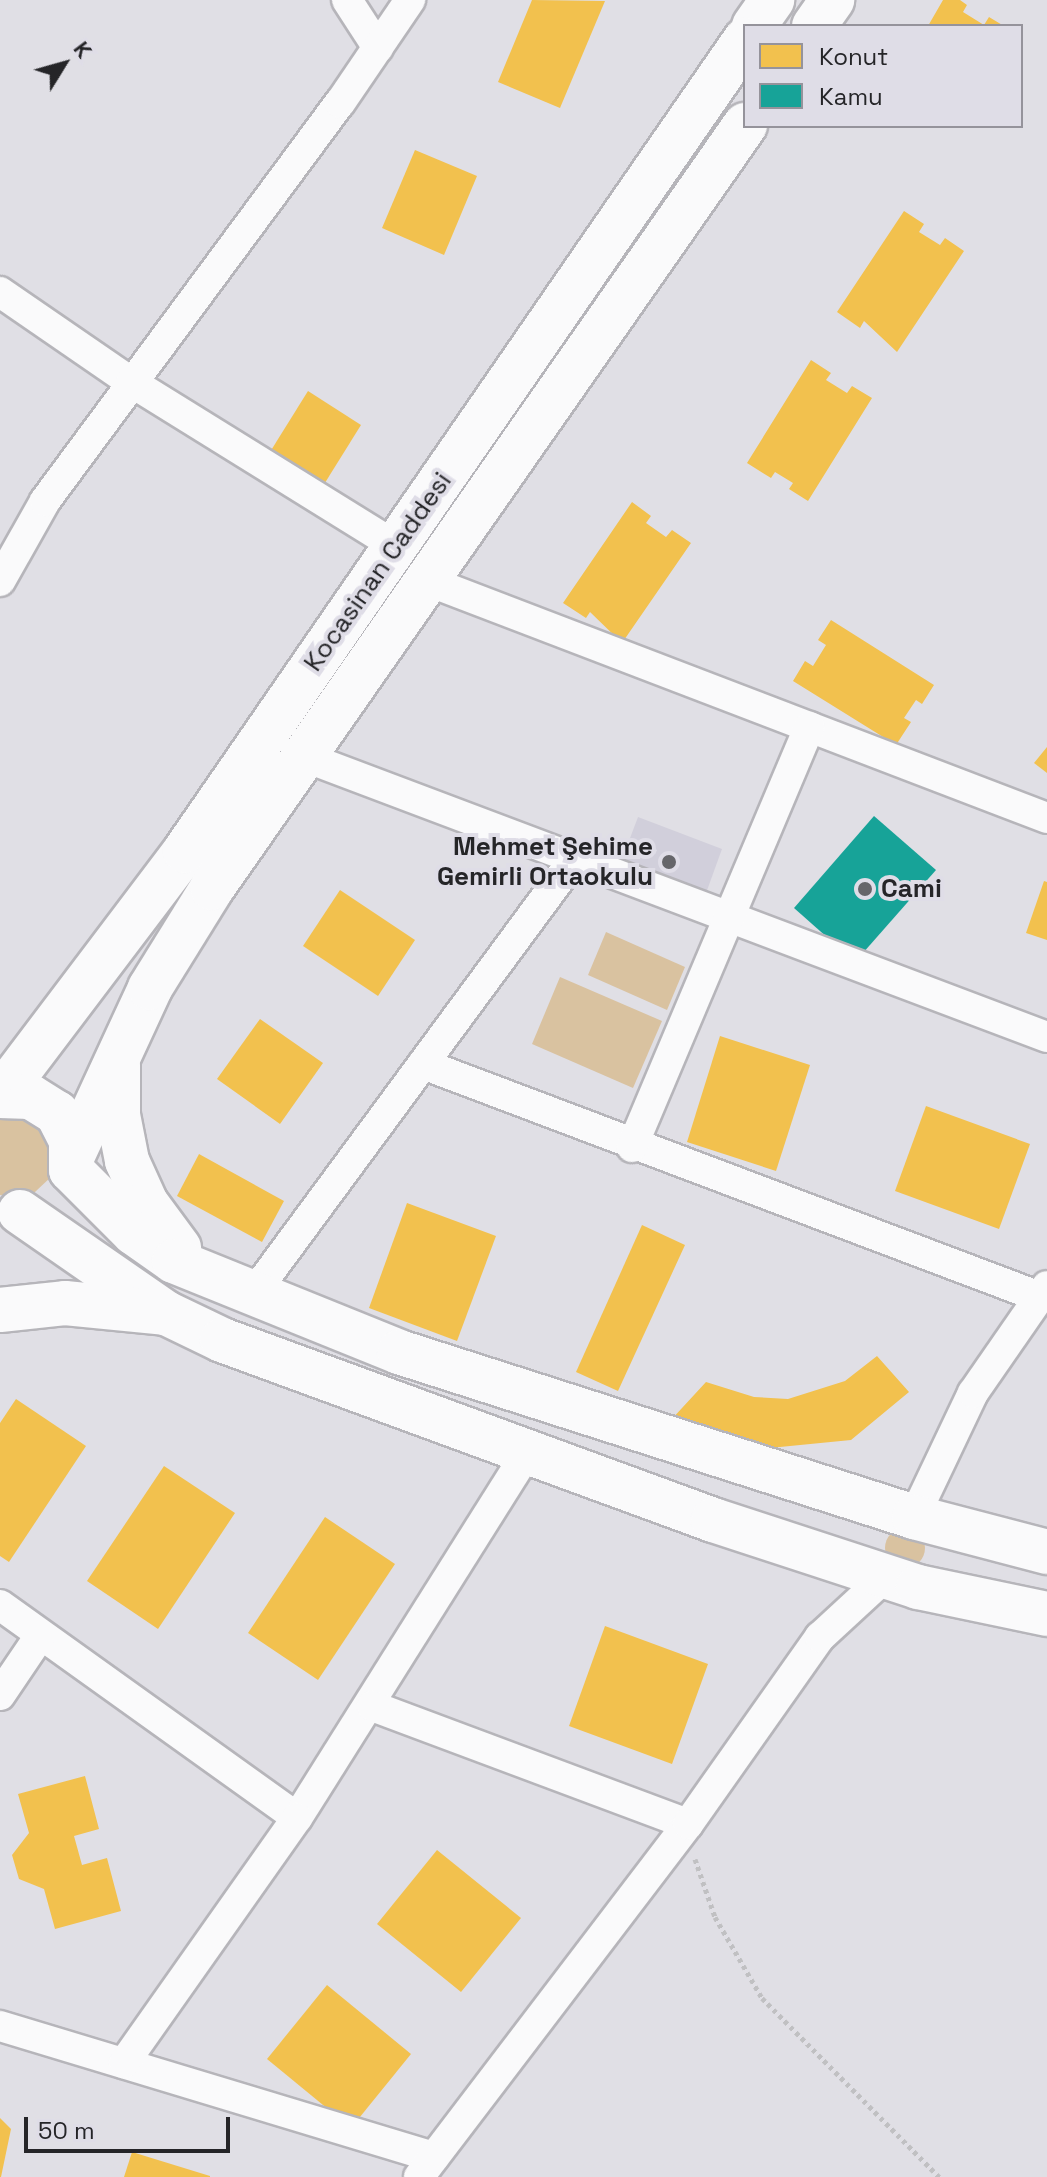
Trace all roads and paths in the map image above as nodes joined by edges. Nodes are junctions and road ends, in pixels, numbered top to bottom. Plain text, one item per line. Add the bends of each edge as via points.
1 (347, 0) edge
2 (410, 0) edge
3 (772, 0) edge
4 (832, 0) edge
5 (755, 24) edge
6 (815, 24) edge
7 (743, 43) edge
8 (378, 48) junction
9 (743, 128) edge
10 (0, 292) edge
11 (131, 382) junction
12 (396, 546) junction
13 (0, 581) edge
14 (428, 581) junction
15 (809, 727) junction
16 (305, 757) junction
17 (1047, 818) edge
18 (575, 858) junction
19 (730, 917) junction
20 (1047, 1037) edge
21 (122, 1042) junction
22 (423, 1064) junction
23 (0, 1096) edge
24 (632, 1147) junction
25 (72, 1162) junction
26 (8, 1216) edge
27 (206, 1274) junction
28 (1044, 1292) edge
29 (254, 1293) junction
30 (0, 1310) edge
31 (166, 1313) junction
32 (526, 1454) junction
33 (914, 1517) junction
34 (1047, 1552) edge
35 (901, 1582) junction
36 (0, 1605) edge
37 (1047, 1614) edge
38 (40, 1636) junction
39 (0, 1695) edge
40 (372, 1706) junction
41 (297, 1818) junction
42 (688, 1824) junction
43 (0, 2026) edge
44 (124, 2063) junction
45 (426, 2167) edge
46 (939, 2177) edge

1 - 8 street
2 - 8 street
3 - 5 main road
4 - 6 main road
7 - 12 main road, Kocasinan Caddesi
8 - 11 street
9 - 14 main road, Kocasinan Caddesi
10 - 11 street
11 - 12 street
11 - 13 street via 45,501
12 - 23 main road, Kocasinan Caddesi via 142,912
14 - 15 street
14 - 16 main road, Kocasinan Caddesi
15 - 17 street
15 - 19 street
16 - 18 street
16 - 21 main road, Kocasinan Caddesi via 180,937
18 - 19 street
18 - 22 street
19 - 20 street
19 - 24 street
21 - 25 main road, Kocasinan Caddesi
21 - 27 main road via 116,1090 127,1161 163,1229
22 - 24 street
22 - 29 street
23 - 25 main road via 31,1097 57,1113
24 - 28 street
25 - 26 main road, Kocasinan Caddesi via 55,1196
25 - 27 main road via 134,1233 174,1261
26 - 31 main road
27 - 29 main road
28 - 33 street via 973,1393
29 - 33 main road via 399,1352
30 - 31 main road via 65,1303
31 - 32 main road via 222,1340
32 - 35 main road
32 - 40 street
33 - 34 main road
33 - 35 main road via 891,1519 875,1535 873,1558
35 - 37 main road
35 - 42 street via 820,1637
36 - 38 street
38 - 39 street
38 - 41 street
40 - 41 street
40 - 42 street
41 - 44 street
42 - 45 street
42 - 46 path via 703,1887 745,1973 782,2022
43 - 44 street
44 - 45 street

